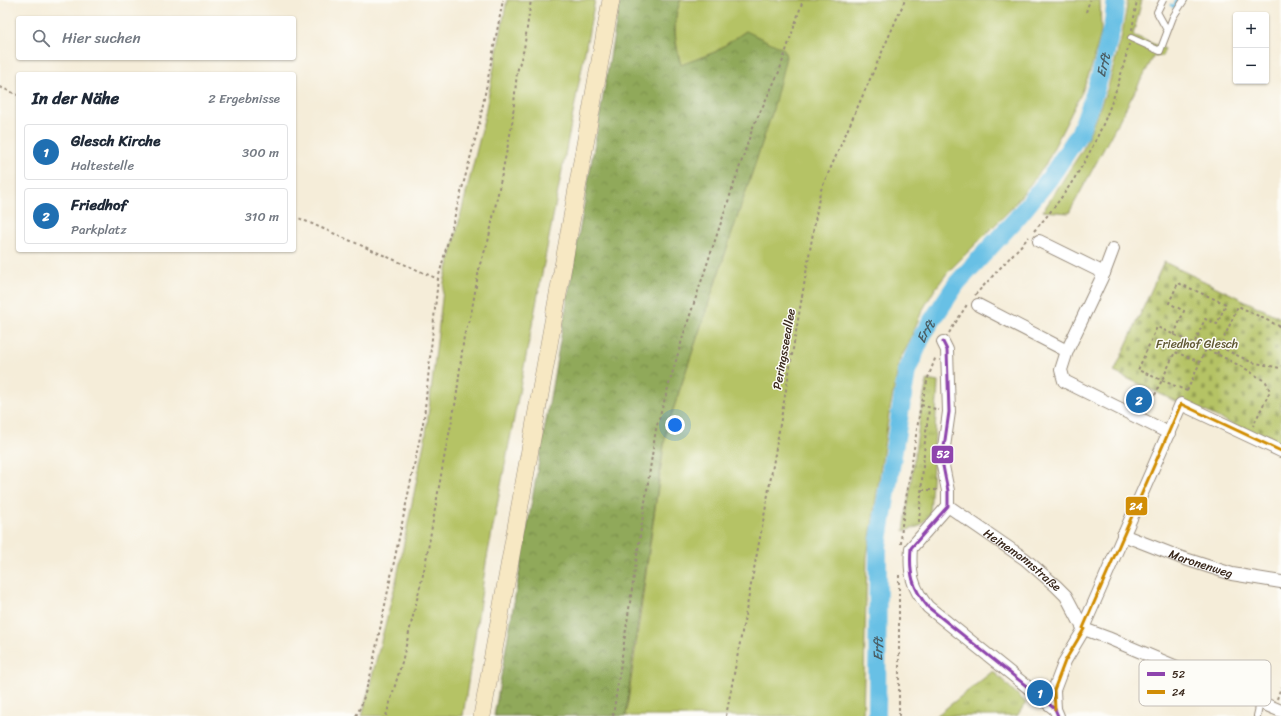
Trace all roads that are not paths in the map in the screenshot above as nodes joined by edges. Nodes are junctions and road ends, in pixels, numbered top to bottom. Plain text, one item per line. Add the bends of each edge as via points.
1 (611, 0) edge
2 (1162, 0) edge
3 (1184, 0) edge
4 (1167, 30) junction
5 (1131, 38) road end
6 (1038, 241) dead end
7 (1113, 249) dead end
8 (1104, 274) junction
9 (974, 300) road end
10 (943, 342) road end
11 (1067, 351) junction
12 (1168, 434) junction
13 (1281, 451) edge
14 (948, 506) junction
15 (1123, 535) junction
16 (1281, 582) edge
17 (1083, 628) junction
18 (1159, 660) edge
19 (1259, 706) edge
20 (1268, 706) edge
21 (1281, 711) edge
22 (1056, 713) edge
23 (482, 716) edge
24 (1257, 716) edge

1 - 23 main road
2 - 4 lane via 1157,12
3 - 4 lane
4 - 5 lane via 1160,51
6 - 8 street
7 - 8 street
8 - 11 street
9 - 11 street
10 - 14 street via 947,350 949,412 942,461
11 - 12 street via 1061,370 1064,381
12 - 13 street via 1181,404
12 - 15 street
14 - 17 street, Heinemannstraße via 1025,559 1056,586 1066,596
14 - 22 street via 911,548 914,585 920,597 928,607
15 - 16 street, Maronenweg via 1232,574
15 - 17 street
17 - 18 street
17 - 22 street via 1065,661 1054,690
19 - 24 lane
20 - 21 street

